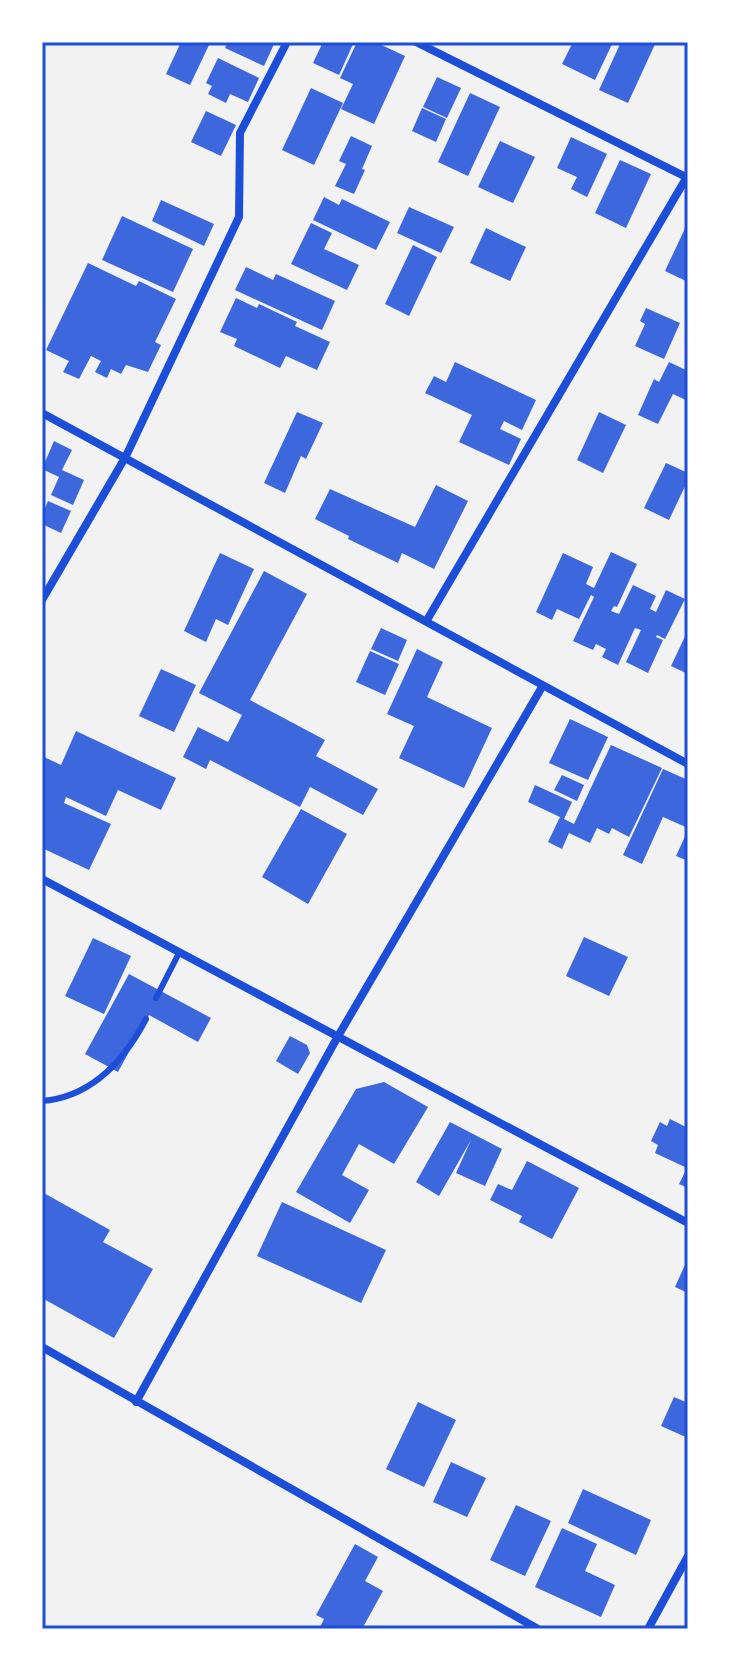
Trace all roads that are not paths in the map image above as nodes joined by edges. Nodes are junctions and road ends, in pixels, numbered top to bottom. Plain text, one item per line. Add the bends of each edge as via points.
1 (287, 42) edge
2 (416, 42) edge
3 (687, 177) edge
4 (42, 413) edge
5 (126, 456) junction
6 (42, 600) edge
7 (427, 620) junction
8 (542, 687) junction
9 (688, 764) edge
10 (42, 879) edge
11 (179, 953) junction
12 (156, 998) dead end
13 (146, 1019) dead end
14 (337, 1038) junction
15 (42, 1101) edge
16 (688, 1223) edge
17 (42, 1347) edge
18 (136, 1402) junction
19 (688, 1556) edge
20 (538, 1629) edge
21 (648, 1629) edge

1 - 5 street via 240,133 239,217
2 - 3 street
3 - 7 street
4 - 5 street
5 - 6 street
5 - 7 street
7 - 8 street
8 - 9 street
8 - 14 street
10 - 11 street
11 - 12 lane
11 - 14 street
13 - 15 lane via 135,1041 105,1075 65,1099
14 - 16 street
14 - 18 street
17 - 18 street
18 - 20 street
19 - 21 street

